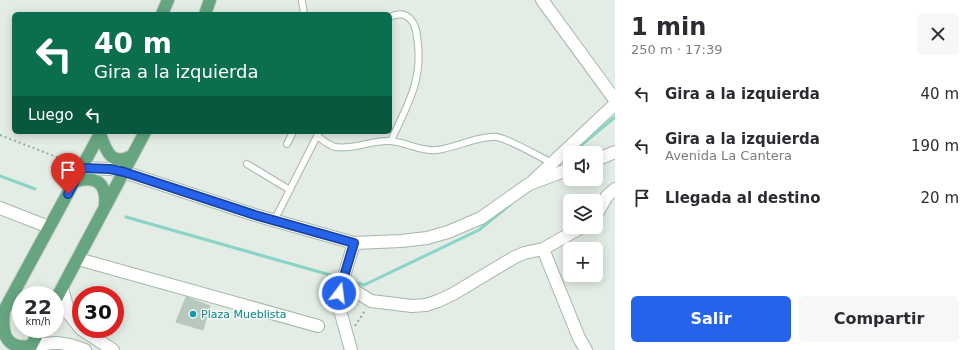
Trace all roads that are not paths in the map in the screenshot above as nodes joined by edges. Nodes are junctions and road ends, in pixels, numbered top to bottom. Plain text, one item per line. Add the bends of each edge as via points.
1 (168, 0) edge
2 (210, 0) edge
3 (542, 0) edge
4 (302, 1) edge
5 (163, 12) edge
6 (206, 12) edge
7 (304, 12) edge
8 (392, 16) edge
9 (615, 100) edge
10 (615, 104) edge
11 (99, 134) edge
12 (100, 134) edge
13 (144, 134) edge
14 (292, 134) edge
15 (318, 134) edge
16 (391, 141) junction
17 (287, 144) dead end
18 (615, 152) edge
19 (133, 155) junction
20 (603, 157) edge
21 (552, 163) junction
22 (247, 164) dead end
23 (82, 168) junction
24 (124, 172) junction
25 (563, 172) edge
26 (74, 182) junction
27 (529, 184) junction
28 (615, 189) edge
29 (290, 190) junction
30 (603, 203) edge
31 (105, 206) junction
32 (0, 208) edge
33 (274, 221) junction
34 (49, 227) junction
35 (570, 234) edge
36 (354, 243) junction
37 (544, 249) junction
38 (78, 259) junction
39 (342, 283) junction
40 (63, 286) edge
41 (64, 295) edge
42 (2, 314) edge
43 (72, 318) edge
44 (318, 326) dead end
45 (35, 338) edge
46 (94, 338) joint
47 (30, 348) edge
48 (86, 350) edge
49 (113, 350) edge
50 (351, 350) edge
51 (586, 350) edge

1 - 5 main road
2 - 6 main road
3 - 9 street
4 - 7 lane
8 - 16 lane via 403,14 409,17 414,25 417,33 419,69 416,84
10 - 21 street
11 - 23 main road
12 - 19 main road via 110,156 125,159
13 - 19 main road
14 - 17 lane
15 - 16 lane via 327,144 342,148
15 - 29 lane
16 - 21 lane via 429,151 497,137
18 - 20 street
19 - 24 main road
21 - 27 street
22 - 29 lane
23 - 24 street
23 - 26 main road
24 - 31 main road
24 - 33 street
25 - 27 street
26 - 31 main road via 91,179 98,182 106,195
26 - 34 main road
27 - 36 street via 481,218 448,232 427,238
28 - 30 street
29 - 33 lane
31 - 38 main road
32 - 34 street
33 - 36 street
34 - 42 main road
35 - 37 street
36 - 39 street
37 - 39 street via 513,258 438,301 412,306 371,301
37 - 51 street
38 - 40 main road
38 - 44 street
39 - 50 street via 338,303
41 - 43 street
42 - 47 main road via 7,341 17,348
45 - 47 main road
46 - 48 street
46 - 49 street
47 - 48 street via 58,342 69,343

